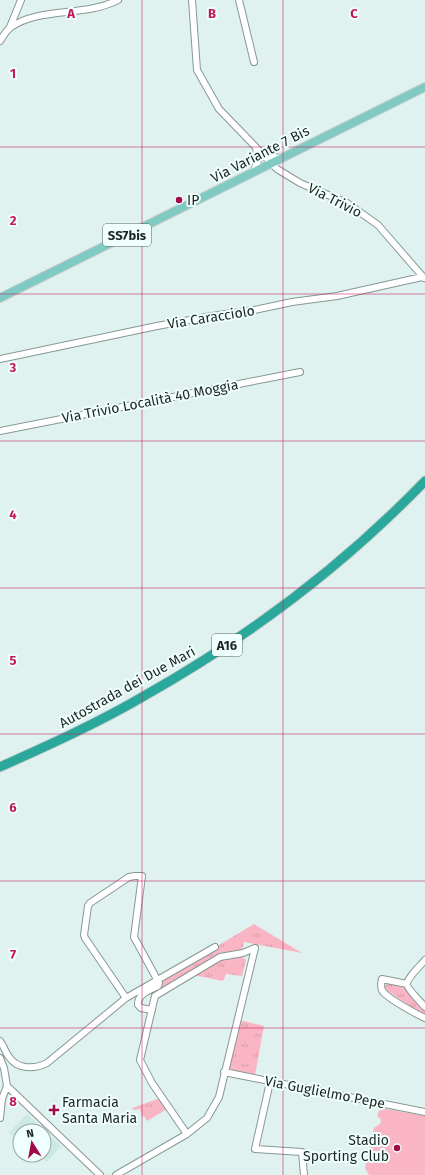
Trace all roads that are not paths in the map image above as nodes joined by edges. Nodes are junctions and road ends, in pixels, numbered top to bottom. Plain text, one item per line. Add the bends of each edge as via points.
1 (20, 0) edge
2 (118, 0) edge
3 (192, 0) edge
4 (239, 0) edge
5 (9, 29) junction
6 (0, 41) edge
7 (254, 62) dead end
8 (425, 87) edge
9 (256, 148) junction
10 (281, 158) junction
11 (271, 163) junction
12 (253, 172) junction
13 (424, 278) edge
14 (0, 298) edge
15 (0, 359) edge
16 (300, 372) dead end
17 (0, 431) edge
18 (425, 481) edge
19 (425, 489) edge
20 (0, 767) edge
21 (0, 773) edge
22 (215, 946) dead end
23 (425, 960) edge
24 (158, 980) junction
25 (407, 984) junction
26 (126, 998) junction
27 (425, 1007) edge
28 (152, 1010) junction
29 (425, 1018) edge
30 (0, 1041) edge
31 (6, 1052) junction
32 (0, 1057) edge
33 (224, 1072) junction
34 (270, 1082) junction
35 (3, 1086) edge
36 (425, 1112) edge
37 (0, 1118) edge
38 (187, 1134) junction
39 (100, 1175) edge
40 (116, 1175) edge
41 (304, 1175) edge

1 - 5 street
2 - 5 street via 89,10 32,18
3 - 9 street, Via Trivio via 197,70 219,109
4 - 7 street
5 - 6 street
8 - 10 main road, Via Variante 7 Bis / SS7bis
9 - 10 street via 273,157
9 - 11 street, Via Trivio
9 - 12 street via 258,161
10 - 11 main road, Via Variante 7 Bis / SS7bis
11 - 12 main road, Via Variante 7 Bis / SS7bis
11 - 13 street, Via Trivio via 300,183 347,204 378,225
12 - 14 main road, Via Variante 7 Bis / SS7bis
13 - 15 street, Via Caracciolo via 337,296 157,326
16 - 17 street, Via Trivio Località 40 Moggia
18 - 20 highway, Autostrada dei Due Mari / A16 via 333,566 242,635 138,700 77,732
19 - 21 highway, Autostrada dei Due Mari / A16 via 366,545 313,590 213,661 113,720
22 - 24 street
23 - 25 street
24 - 26 street
24 - 26 street via 134,937 142,876 129,877 90,903 84,935
24 - 28 street via 158,986 140,996 138,1000 142,1008
25 - 27 street
25 - 29 street via 382,979 383,992
26 - 31 street via 47,1063 28,1068 15,1064
28 - 33 street via 154,996 220,957 255,948
28 - 38 street via 140,1060 152,1083
30 - 31 street
31 - 32 street
32 - 35 street via 4,1068
33 - 34 street, Via Guglielmo Pepe
33 - 38 street via 219,1097 211,1113
34 - 36 street, Via Guglielmo Pepe
34 - 41 street via 255,1149 302,1152
35 - 37 street
35 - 39 street
38 - 40 street

